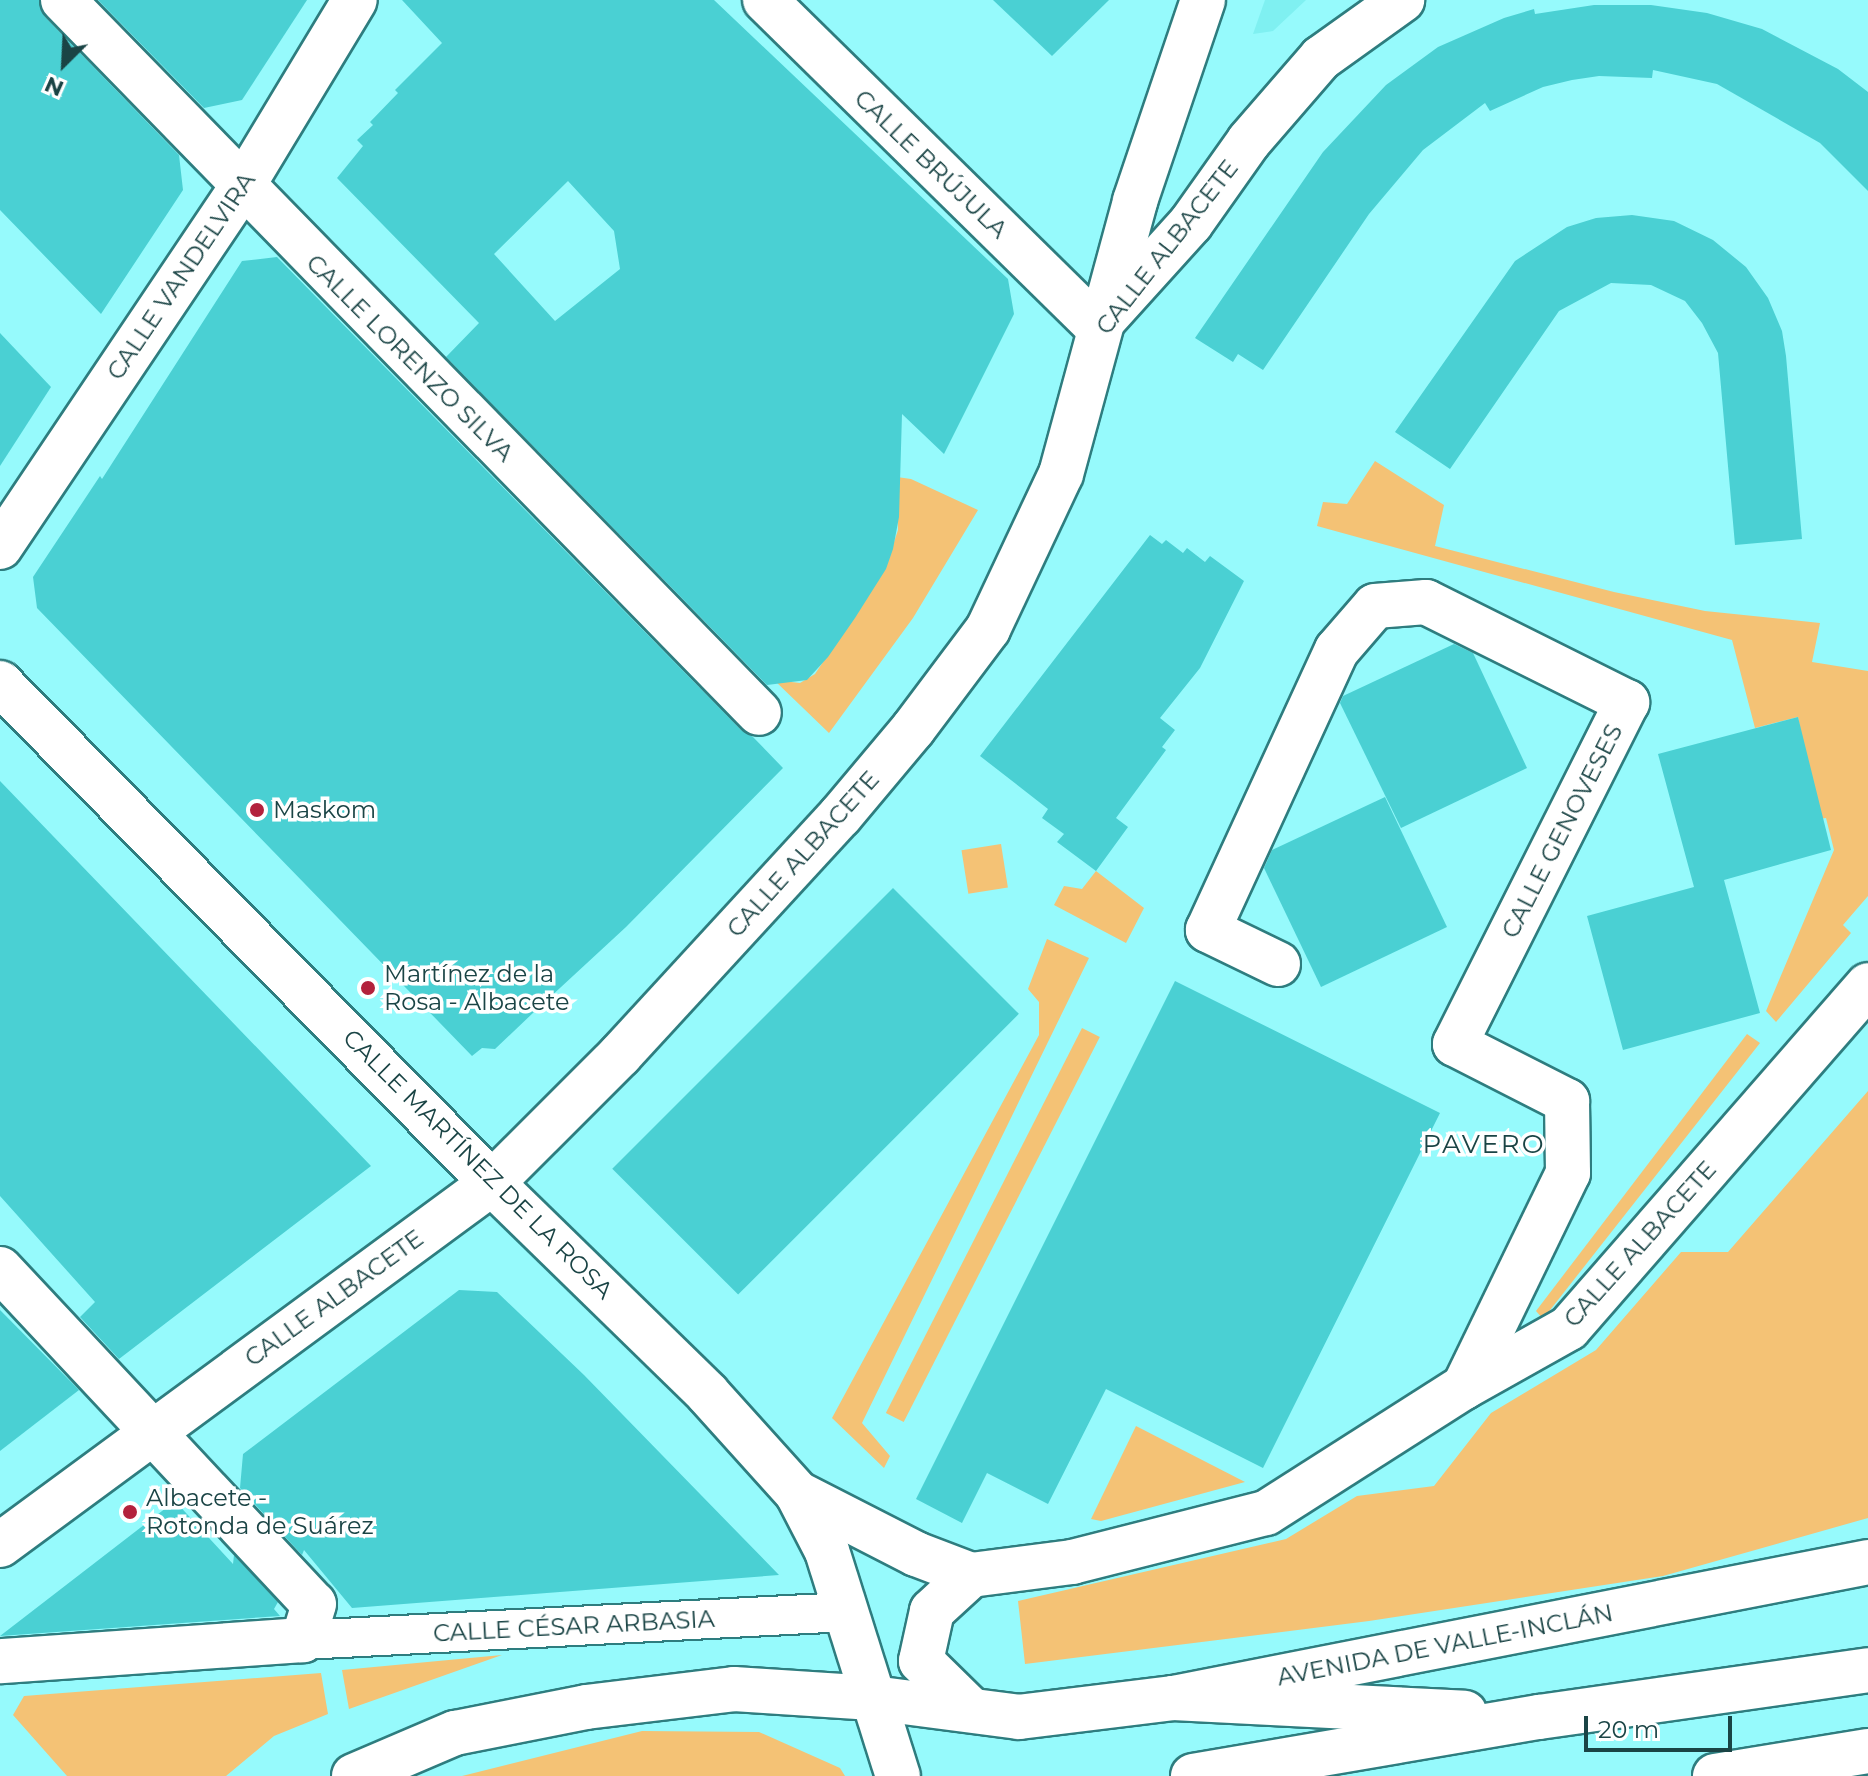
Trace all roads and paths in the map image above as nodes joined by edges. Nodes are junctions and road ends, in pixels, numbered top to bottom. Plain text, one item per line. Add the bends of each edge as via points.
1 (63, 0) edge
2 (355, 0) edge
3 (765, 0) edge
4 (1203, 0) edge
5 (1402, 0) edge
6 (242, 187) junction
7 (1098, 327) junction
8 (0, 547) edge
9 (0, 683) edge
10 (759, 713) dead end
11 (1278, 964) dead end
12 (1868, 985) edge
13 (492, 1183) junction
14 (0, 1269) edge
15 (1464, 1387) junction
16 (149, 1432) junction
17 (797, 1493) junction
18 (0, 1545) edge
19 (1868, 1562) edge
20 (971, 1575) junction
21 (846, 1612) junction
22 (303, 1640) junction
23 (0, 1661) edge
24 (1868, 1670) edge
25 (873, 1698) junction
26 (1173, 1698) junction
27 (971, 1710) junction
28 (1539, 1717) junction
29 (1868, 1751) edge
30 (354, 1776) edge
31 (898, 1776) edge
32 (1193, 1776) edge
33 (1715, 1776) edge

1 - 6 street, CALLE LORENZO SILVA
2 - 6 street, CALLE VANDELVIRA
3 - 7 street, CALLE BRÚJULA
4 - 7 street
5 - 7 street, CALLE ALBACETE via 1321,58 1249,141 1191,223
6 - 8 street, CALLE VANDELVIRA
6 - 10 street, CALLE LORENZO SILVA
7 - 13 street, CALLE ALBACETE via 1061,474 988,629 840,816 620,1055
9 - 13 street, CALLE MARTÍNEZ DE LA ROSA
11 - 15 street, CALLE GENOVESES via 1208,930 1337,650 1375,606 1426,602 1627,702 1455,1044 1567,1101 1568,1173
12 - 15 street, CALLE ALBACETE via 1569,1328
13 - 16 street, CALLE ALBACETE
13 - 17 street, CALLE MARTÍNEZ DE LA ROSA via 707,1393
14 - 16 street
15 - 20 street, CALLE ALBACETE via 1266,1513 1072,1562
16 - 18 street, CALLE ALBACETE
16 - 22 street via 314,1604
17 - 20 street via 916,1554
17 - 21 street, CALLE MARTÍNEZ DE LA ROSA via 827,1551
19 - 26 street, AVENIDA DE VALLE-INCLÁN
20 - 27 street via 932,1611 921,1661
21 - 22 street, CALLE CÉSAR ARBASIA
21 - 25 street, CALLE MARTÍNEZ DE LA ROSA
22 - 23 street, CALLE CÉSAR ARBASIA
24 - 28 street
25 - 27 street, AVENIDA DE VALLE-INCLÁN
25 - 30 street, AVENIDA DE VALLE-INCLÁN via 734,1689 586,1707 455,1733
25 - 31 street, CALLE MARTÍNEZ DE LA ROSA
26 - 27 street, AVENIDA DE VALLE-INCLÁN via 1019,1717
26 - 28 street
28 - 32 street
29 - 33 street

